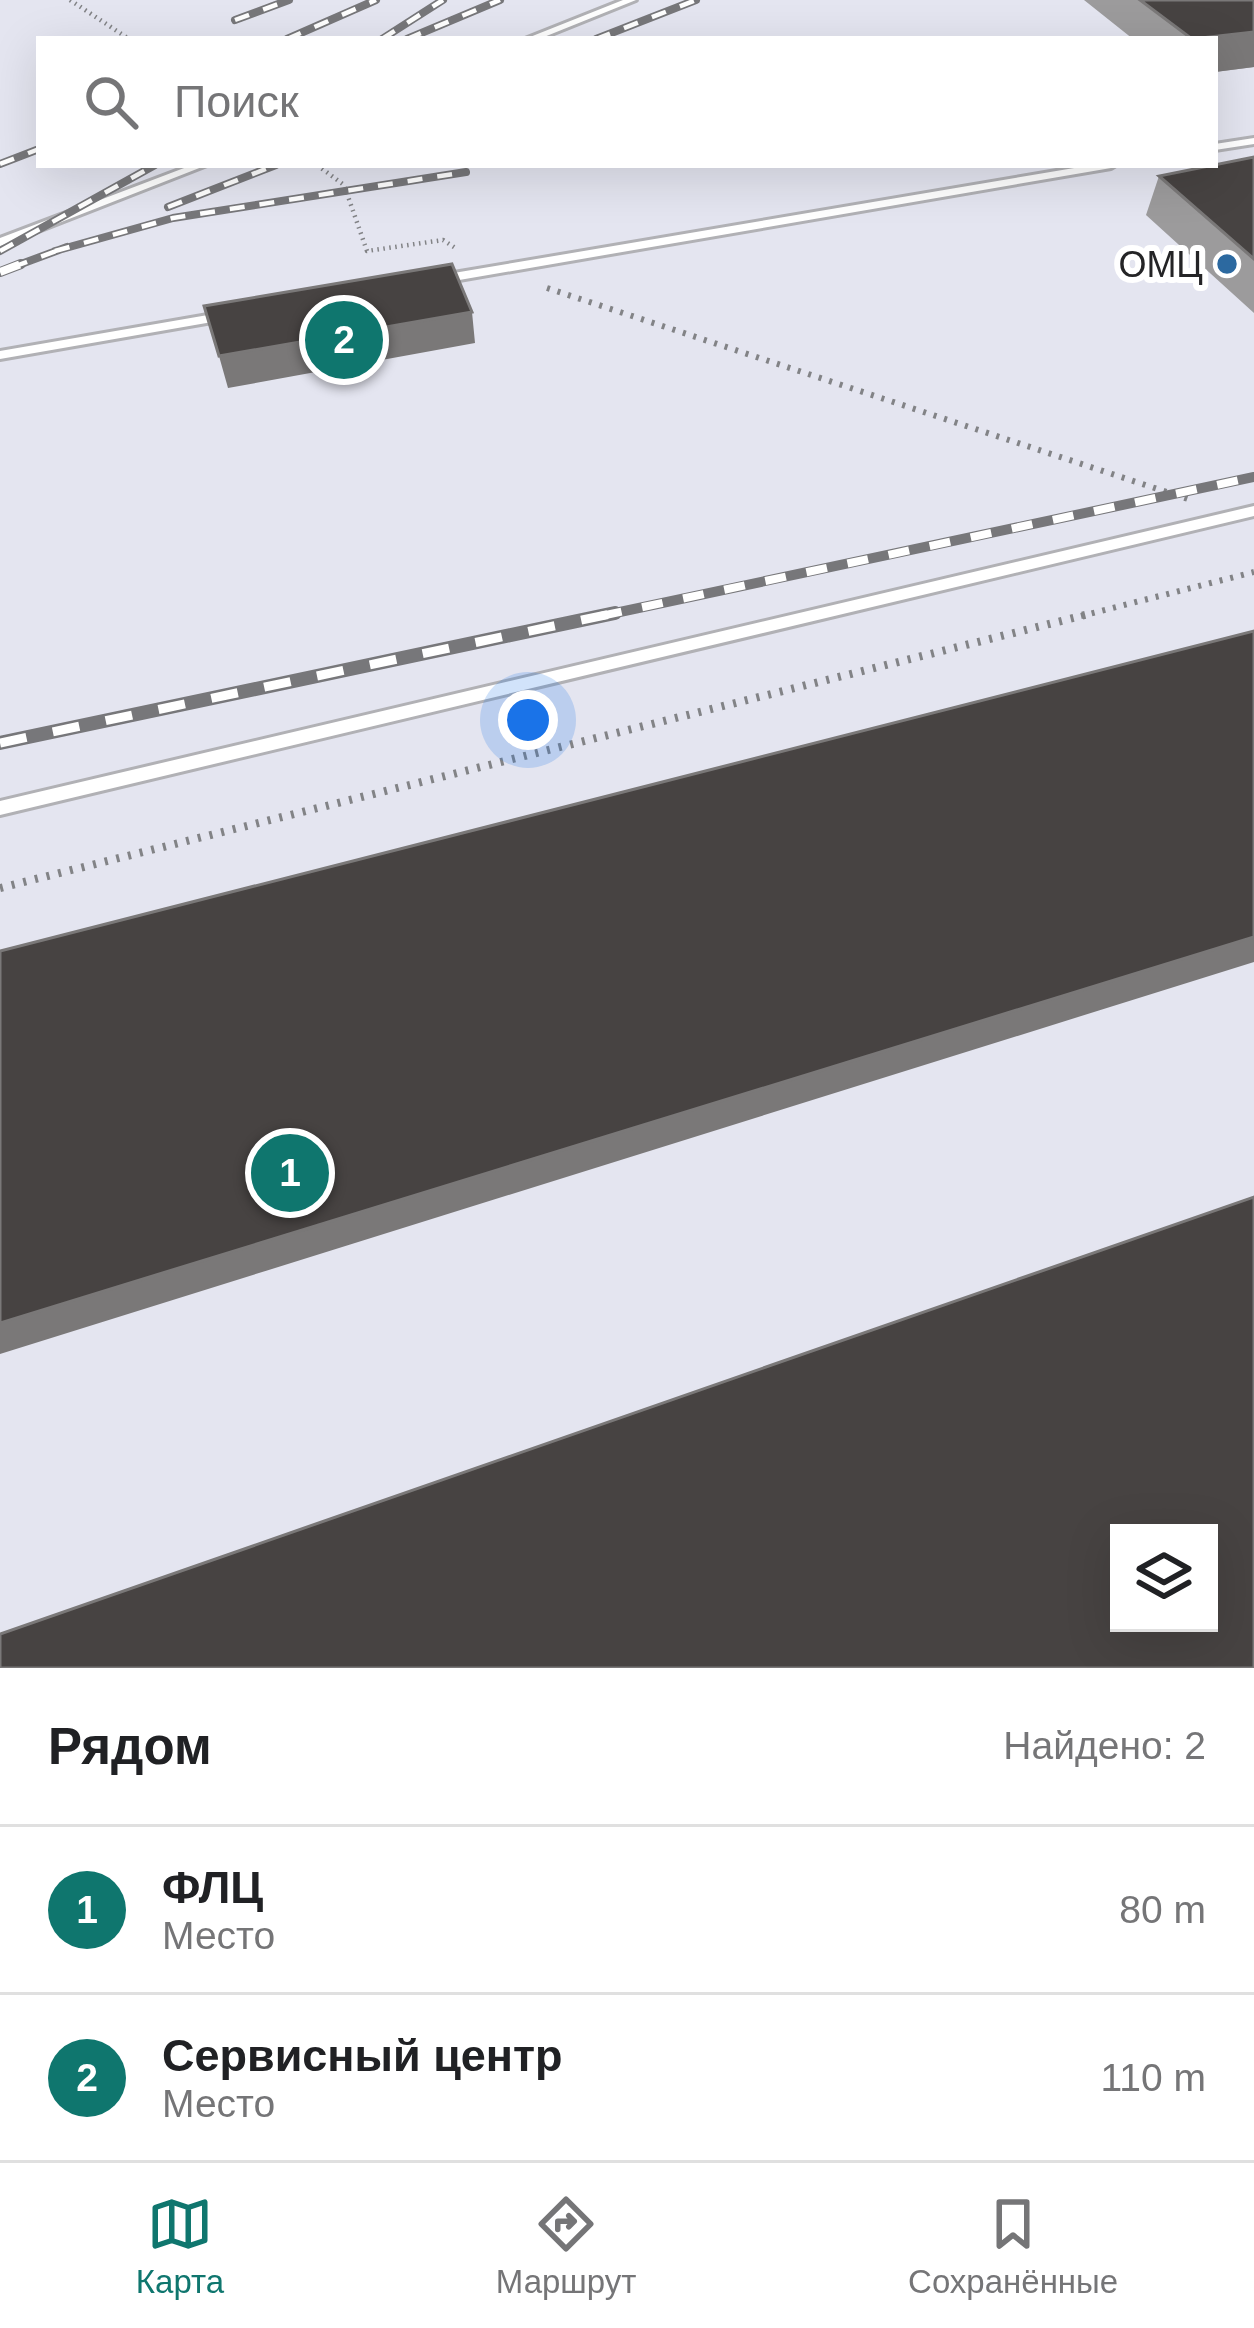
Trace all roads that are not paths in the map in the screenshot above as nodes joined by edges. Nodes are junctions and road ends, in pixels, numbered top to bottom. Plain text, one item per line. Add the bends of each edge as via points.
1 (631, 0) edge
2 (538, 36) edge
3 (1254, 141) edge
4 (1218, 147) edge
5 (194, 168) edge
6 (1094, 168) edge
7 (0, 242) edge
8 (423, 283) edge
9 (259, 311) edge
10 (0, 355) edge
11 (1245, 513) edge
12 (0, 808) edge

1 - 2 lane
3 - 4 lane
5 - 7 lane
6 - 8 lane
9 - 10 lane
11 - 12 lane

